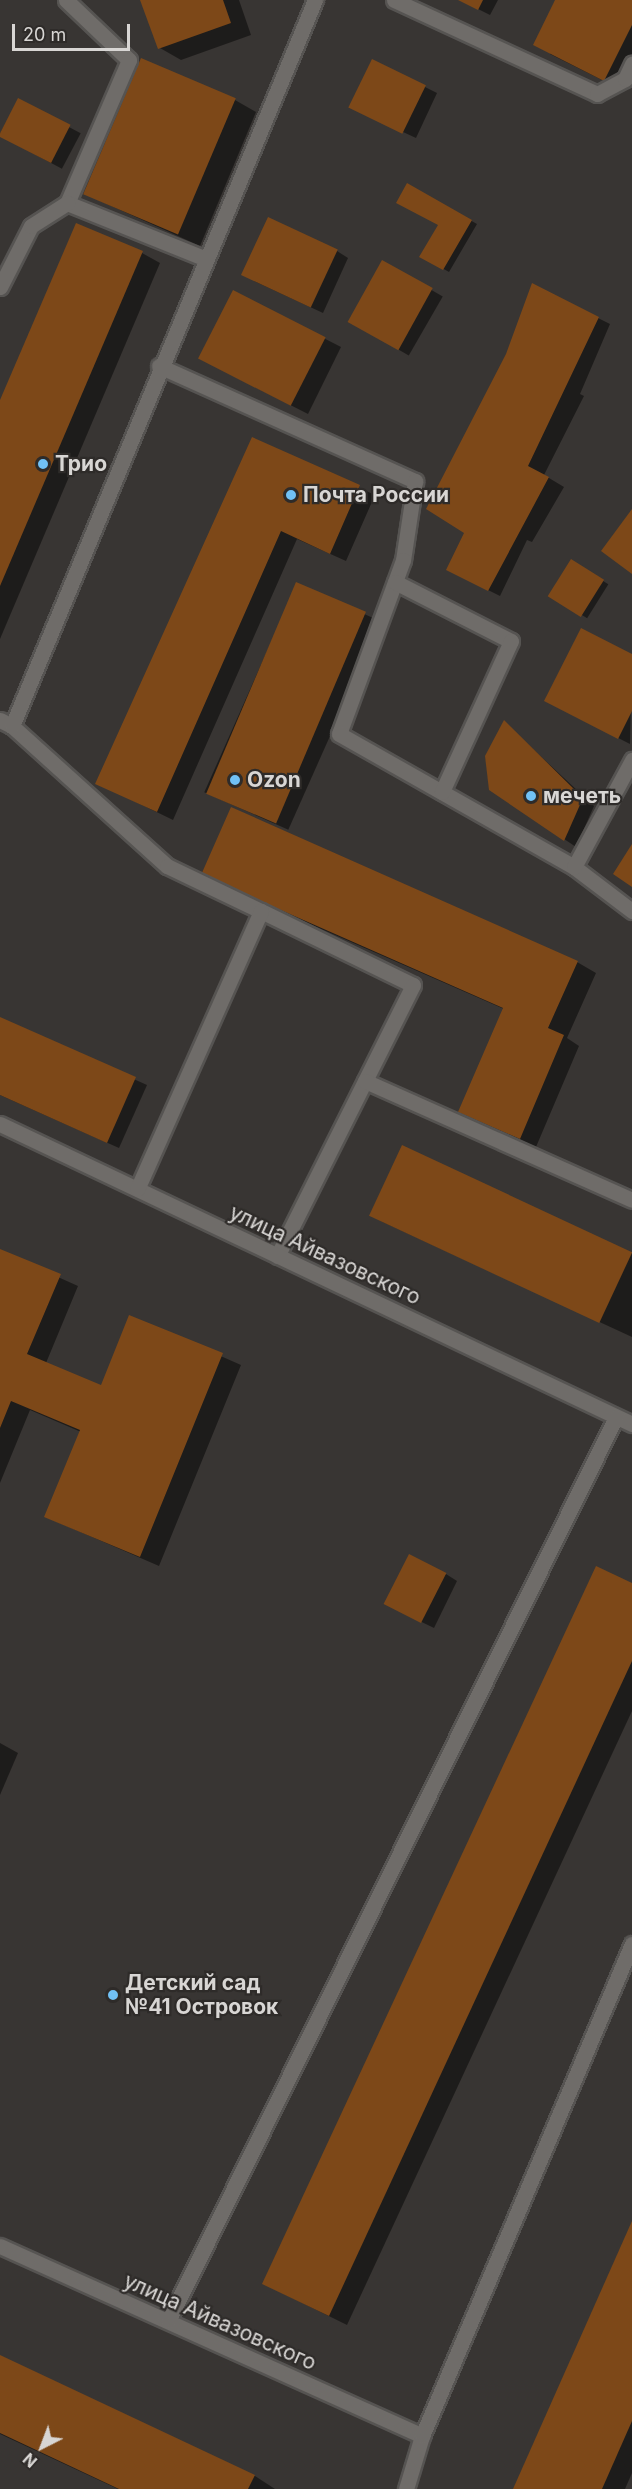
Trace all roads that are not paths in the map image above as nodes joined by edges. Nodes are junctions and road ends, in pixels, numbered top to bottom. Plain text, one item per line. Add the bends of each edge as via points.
1 (66, 0) edge
2 (315, 0) edge
3 (394, 0) edge
4 (632, 64) edge
5 (67, 204) junction
6 (206, 259) junction
7 (0, 287) edge
8 (159, 366) junction
9 (395, 582) junction
10 (6, 723) edge
11 (632, 760) edge
12 (442, 792) junction
13 (574, 867) junction
14 (261, 911) junction
15 (632, 911) edge
16 (365, 1081) junction
17 (0, 1124) edge
18 (137, 1189) junction
19 (632, 1200) edge
20 (277, 1256) junction
21 (616, 1417) junction
22 (632, 1424) edge
23 (632, 1944) edge
24 (0, 2246) edge
25 (168, 2321) junction
26 (422, 2436) junction
27 (406, 2489) edge

1 - 5 street via 129,60
2 - 6 street
3 - 4 street via 597,94 625,79
5 - 6 street
5 - 7 street via 31,226
6 - 8 street
8 - 9 street via 415,481 403,560
8 - 10 street
9 - 12 street via 339,734
9 - 12 street via 511,641
10 - 14 street via 167,866
11 - 13 street
12 - 13 street
13 - 15 street
14 - 16 street via 413,985
14 - 18 street
16 - 19 street
16 - 20 street
17 - 18 street, улица Айвазовского
18 - 20 street, улица Айвазовского
20 - 21 street, улица Айвазовского
21 - 22 street, улица Айвазовского
21 - 25 street
23 - 26 street
24 - 25 street, улица Айвазовского
25 - 26 street, улица Айвазовского
26 - 27 street

